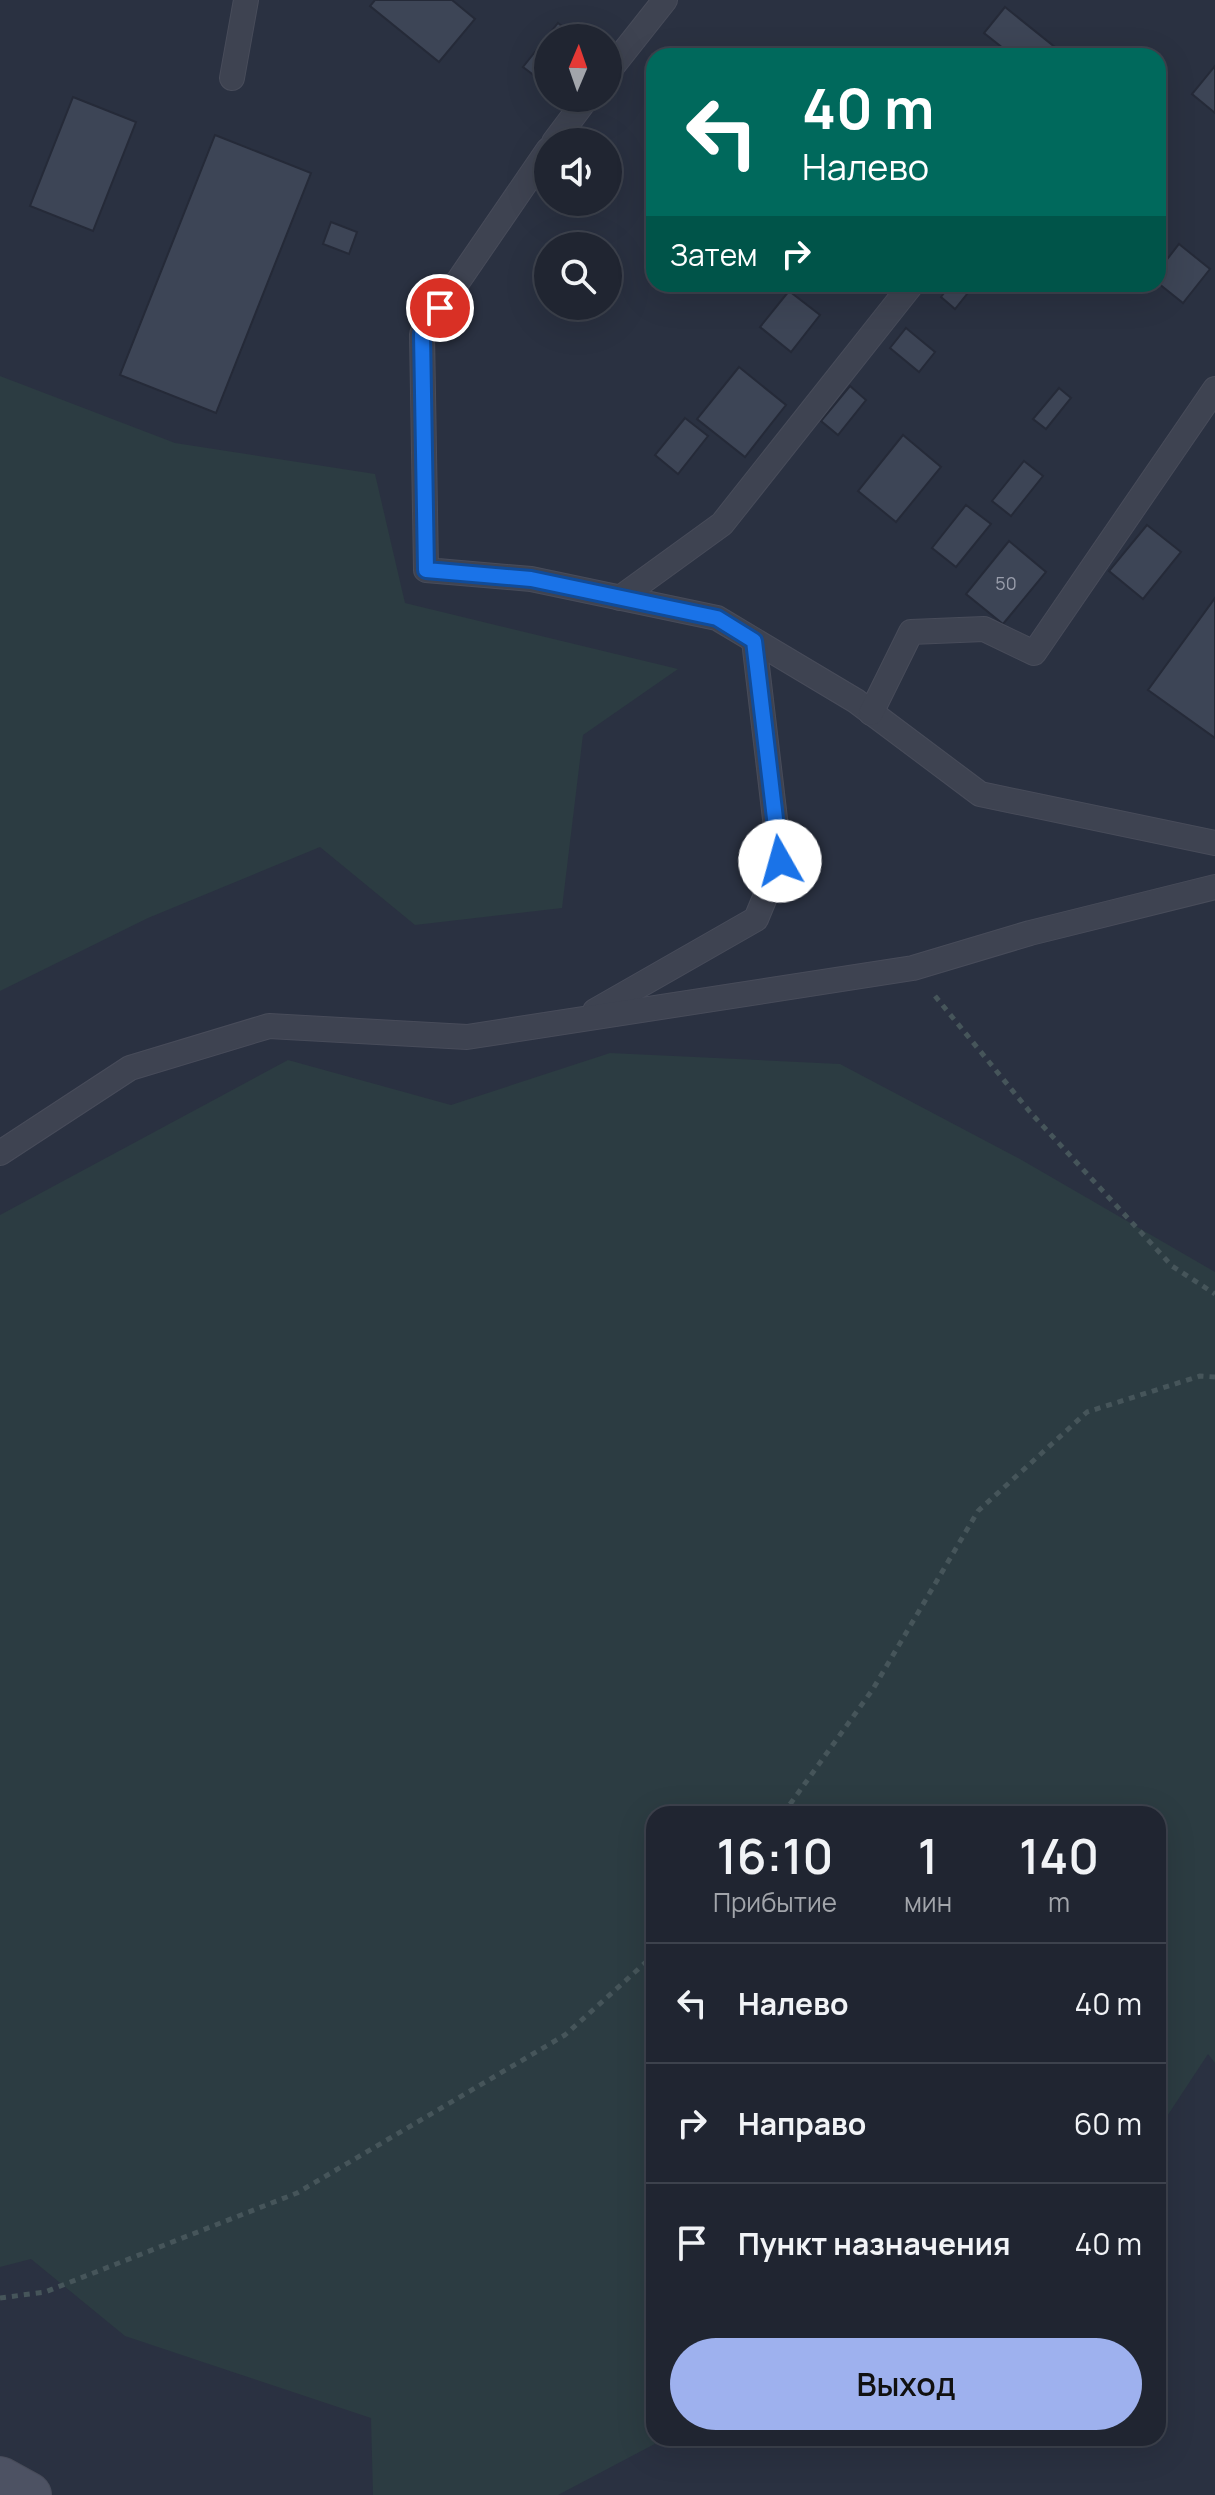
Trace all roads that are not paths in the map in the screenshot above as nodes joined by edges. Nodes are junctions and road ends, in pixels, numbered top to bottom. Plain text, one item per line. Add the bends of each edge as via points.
1 (246, 0) edge
2 (665, 0) edge
3 (622, 54) edge
4 (232, 78) dead end
5 (534, 170) edge
6 (906, 292) edge
7 (1215, 389) edge
8 (620, 598) junction
9 (754, 641) junction
10 (871, 713) junction
11 (1215, 843) edge
12 (1215, 887) edge
13 (583, 1019) junction
14 (0, 1153) edge
15 (0, 2479) edge
16 (29, 2495) edge

1 - 4 lane
2 - 3 lane
5 - 8 lane via 422,334 426,570 531,579
6 - 8 lane via 722,524
7 - 10 lane via 1034,653 984,629 911,632
8 - 9 lane via 717,618
9 - 10 lane
9 - 13 lane via 780,861 756,919
10 - 11 lane via 980,794
12 - 13 lane via 913,968
13 - 14 lane via 467,1037 269,1026 130,1068
15 - 16 main road

